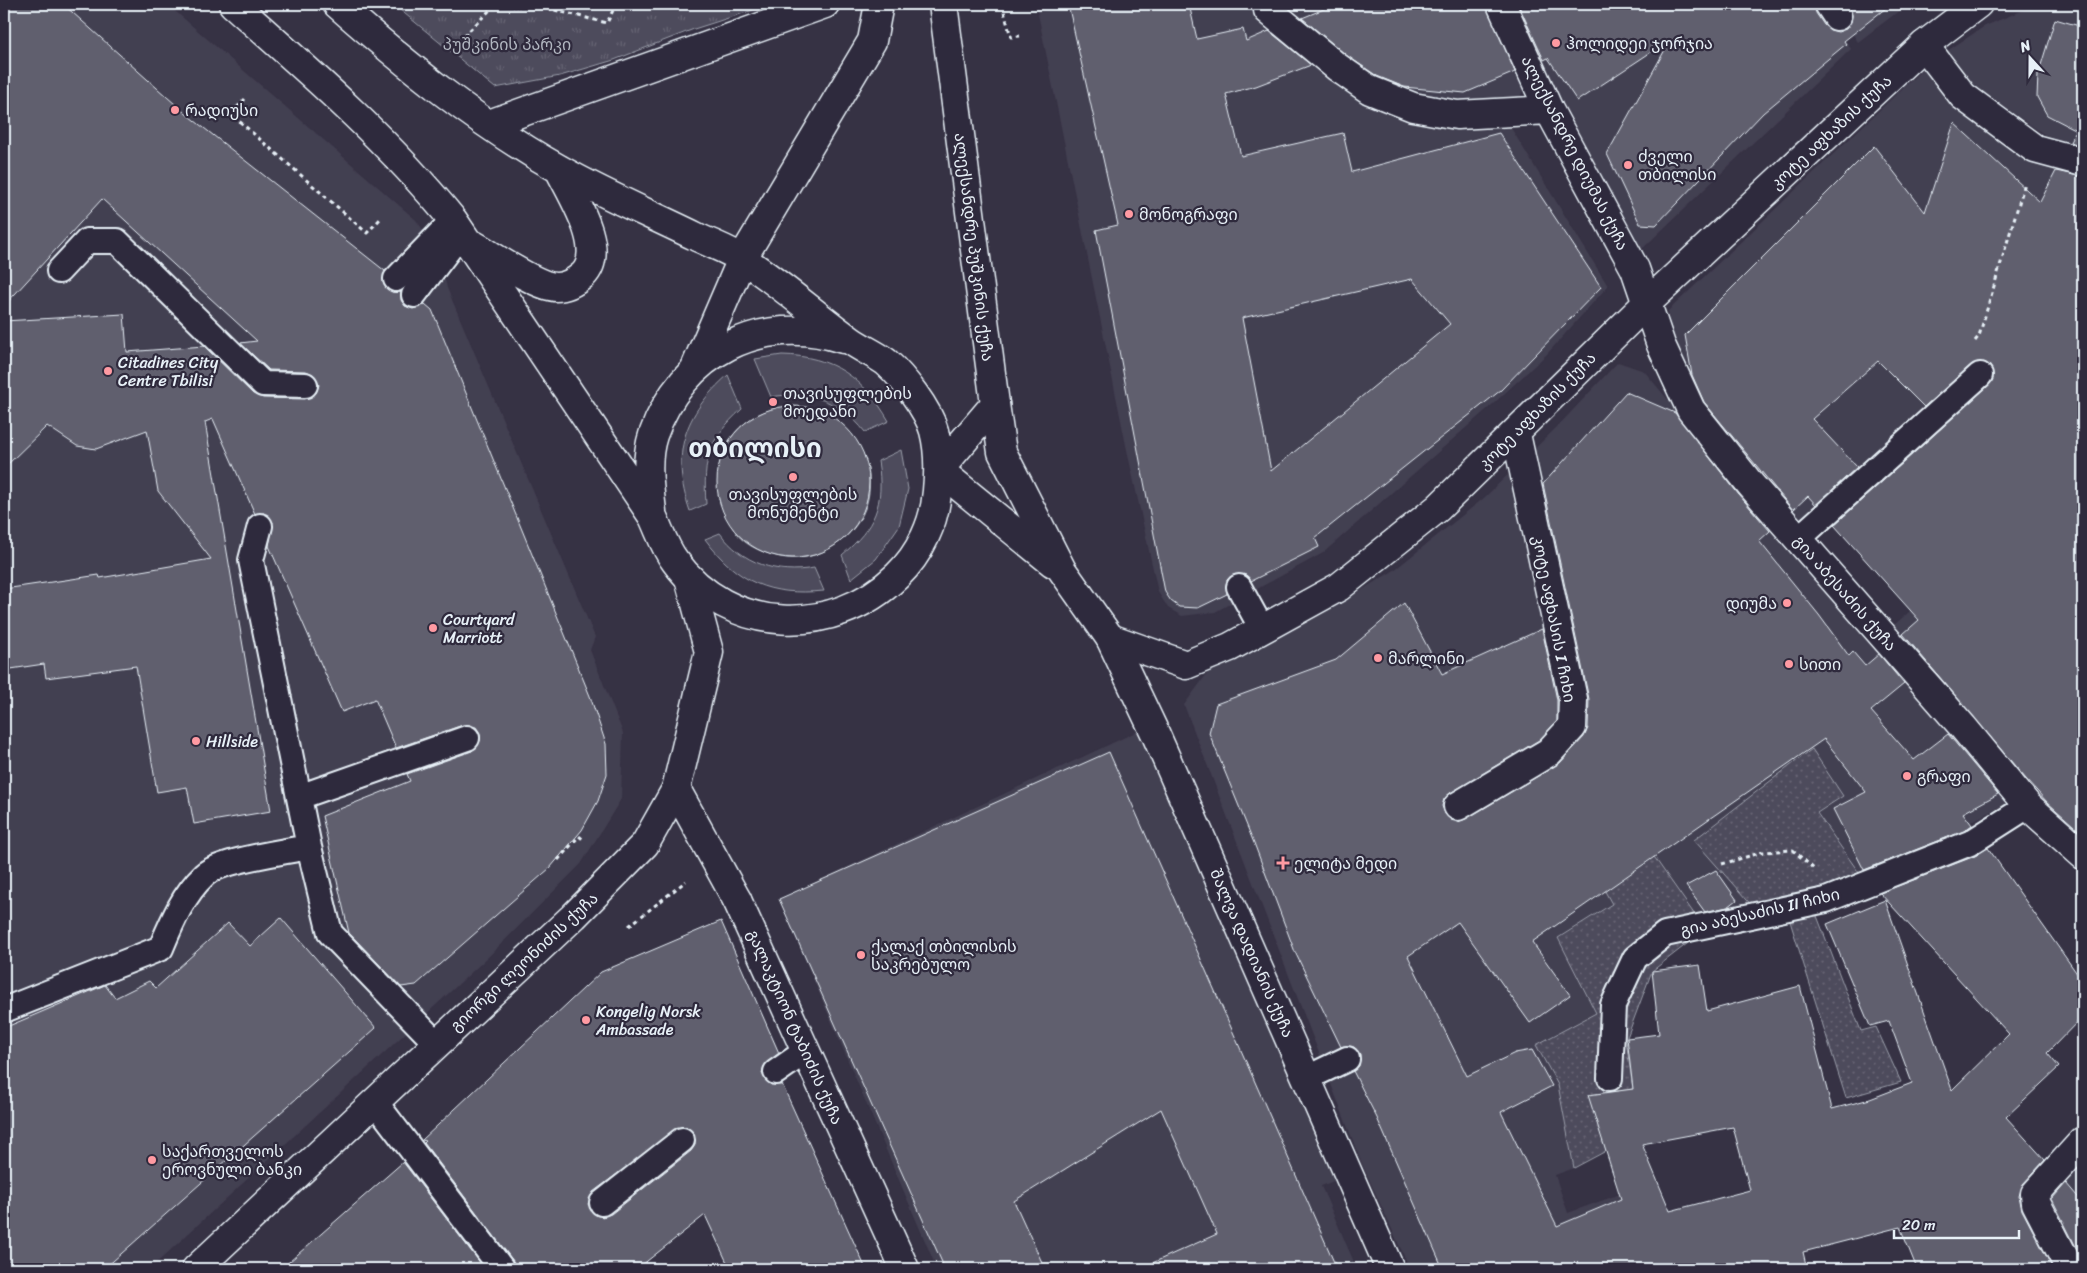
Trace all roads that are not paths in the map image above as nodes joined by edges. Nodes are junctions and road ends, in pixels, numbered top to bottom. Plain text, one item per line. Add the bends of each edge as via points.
1 (233, 4) edge
2 (825, 4) edge
3 (879, 4) edge
4 (943, 4) edge
5 (1501, 4) edge
6 (1978, 4) edge
7 (345, 6) edge
8 (1268, 10) dead end
9 (1924, 45) junction
10 (1549, 110) junction
11 (489, 124) junction
12 (2083, 162) edge
13 (559, 170) junction
14 (461, 231) junction
15 (742, 259) junction
16 (59, 271) dead end
17 (396, 279) dead end
18 (414, 295) dead end
19 (1648, 302) junction
20 (854, 343) junction
21 (696, 368) junction
22 (1980, 375) dead end
23 (305, 385) dead end
24 (995, 404) junction
25 (1516, 434) junction
26 (939, 470) junction
27 (654, 518) junction
28 (260, 526) dead end
29 (1798, 539) junction
30 (1062, 570) junction
31 (689, 578) junction
32 (1239, 587) dead end
33 (1262, 629) junction
34 (1110, 638) junction
35 (467, 738) dead end
36 (676, 789) junction
37 (299, 797) junction
38 (1458, 806) dead end
39 (2028, 806) junction
40 (309, 847) junction
41 (2083, 855) edge
42 (4, 1010) edge
43 (437, 1044) junction
44 (806, 1051) junction
45 (1347, 1059) dead end
46 (776, 1072) dead end
47 (1307, 1078) junction
48 (1610, 1078) dead end
49 (376, 1103) junction
50 (682, 1140) dead end
51 (2083, 1141) edge
52 (602, 1203) dead end
53 (196, 1269) edge
54 (502, 1269) edge
55 (905, 1269) edge
56 (1390, 1269) edge
57 (2070, 1269) edge

1 - 14 main road via 334,94 421,180
2 - 11 main road
3 - 15 main road via 872,41 857,69
4 - 24 main road, ალექსანდრე პუშკინის ქუჩა
5 - 10 main road, ალექსანდრე დიუმას ქუჩა
6 - 9 main road, კოტე აფხაზის ქუჩა
7 - 11 main road via 418,74
8 - 10 main road via 1370,90 1413,107 1458,115
9 - 12 main road via 1963,96 2035,149
9 - 19 main road, კოტე აფხაზის ქუჩა
10 - 19 main road, ალექსანდრე დიუმას ქუჩა via 1635,270
11 - 13 main road
13 - 14 main road via 592,242 592,260 588,270 574,284 556,287 539,282
13 - 15 main road
14 - 17 lane
14 - 18 lane
14 - 27 main road
15 - 20 main road
15 - 21 main road
16 - 23 lane via 87,241 117,241 263,384
19 - 25 main road, კოტე აფხაზის ქუჩა via 1556,390
19 - 29 main road, გია აბესაძის ქუჩა via 1661,345 1691,410
20 - 21 main road via 822,332 771,332 754,335 723,348
20 - 26 main road via 886,362 912,390 934,429
21 - 27 main road via 669,400 653,436 647,477
22 - 29 lane
24 - 26 main road
24 - 30 main road, ალექსანდრე პუშკინის ქუჩა via 1002,452
25 - 33 main road, კოტე აფხაზის ქუჩა via 1438,508 1339,587
25 - 38 main road, კოტე აფხასის I ჩიხი via 1573,699 1572,728 1549,752
26 - 30 main road
26 - 31 main road via 936,504 925,538 906,567 882,591 851,609 818,619 783,620 748,614 717,600
27 - 31 main road via 674,560
28 - 37 lane via 251,560
29 - 39 main road, გია აბესაძის ქუჩა
30 - 34 main road
31 - 36 main road, გიორგი ლეონიძის ქუჩა via 709,652
32 - 33 lane
33 - 34 main road, კოტე აფხაზის ქუჩა via 1230,647 1186,665
34 - 47 main road, შალვა დადიანის ქუჩა via 1156,734
35 - 37 lane
36 - 43 main road, გიორგი ლეონიძის ქუჩა via 645,844 622,869
36 - 44 main road, გალაკტიონ ტაბიძის ქუჩა via 737,900
37 - 40 lane
39 - 41 main road, გია აბესაძის ქუჩა
39 - 48 lane, გია აბესაძის II ჩიხი via 1970,842 1826,900 1665,934 1635,958 1613,1005
40 - 42 lane via 238,860 205,873 180,905 161,948
40 - 43 lane via 330,933
43 - 49 main road, გიორგი ლეონიძის ქუჩა
44 - 46 lane
44 - 55 main road, გალაკტიონ ტაბიძის ქუჩა
45 - 47 lane
47 - 56 main road, შალვა დადიანის ქუჩა
49 - 53 main road, გიორგი ლეონიძის ქუჩა
49 - 54 lane
50 - 52 lane
51 - 57 main road via 2035,1194 2036,1203

